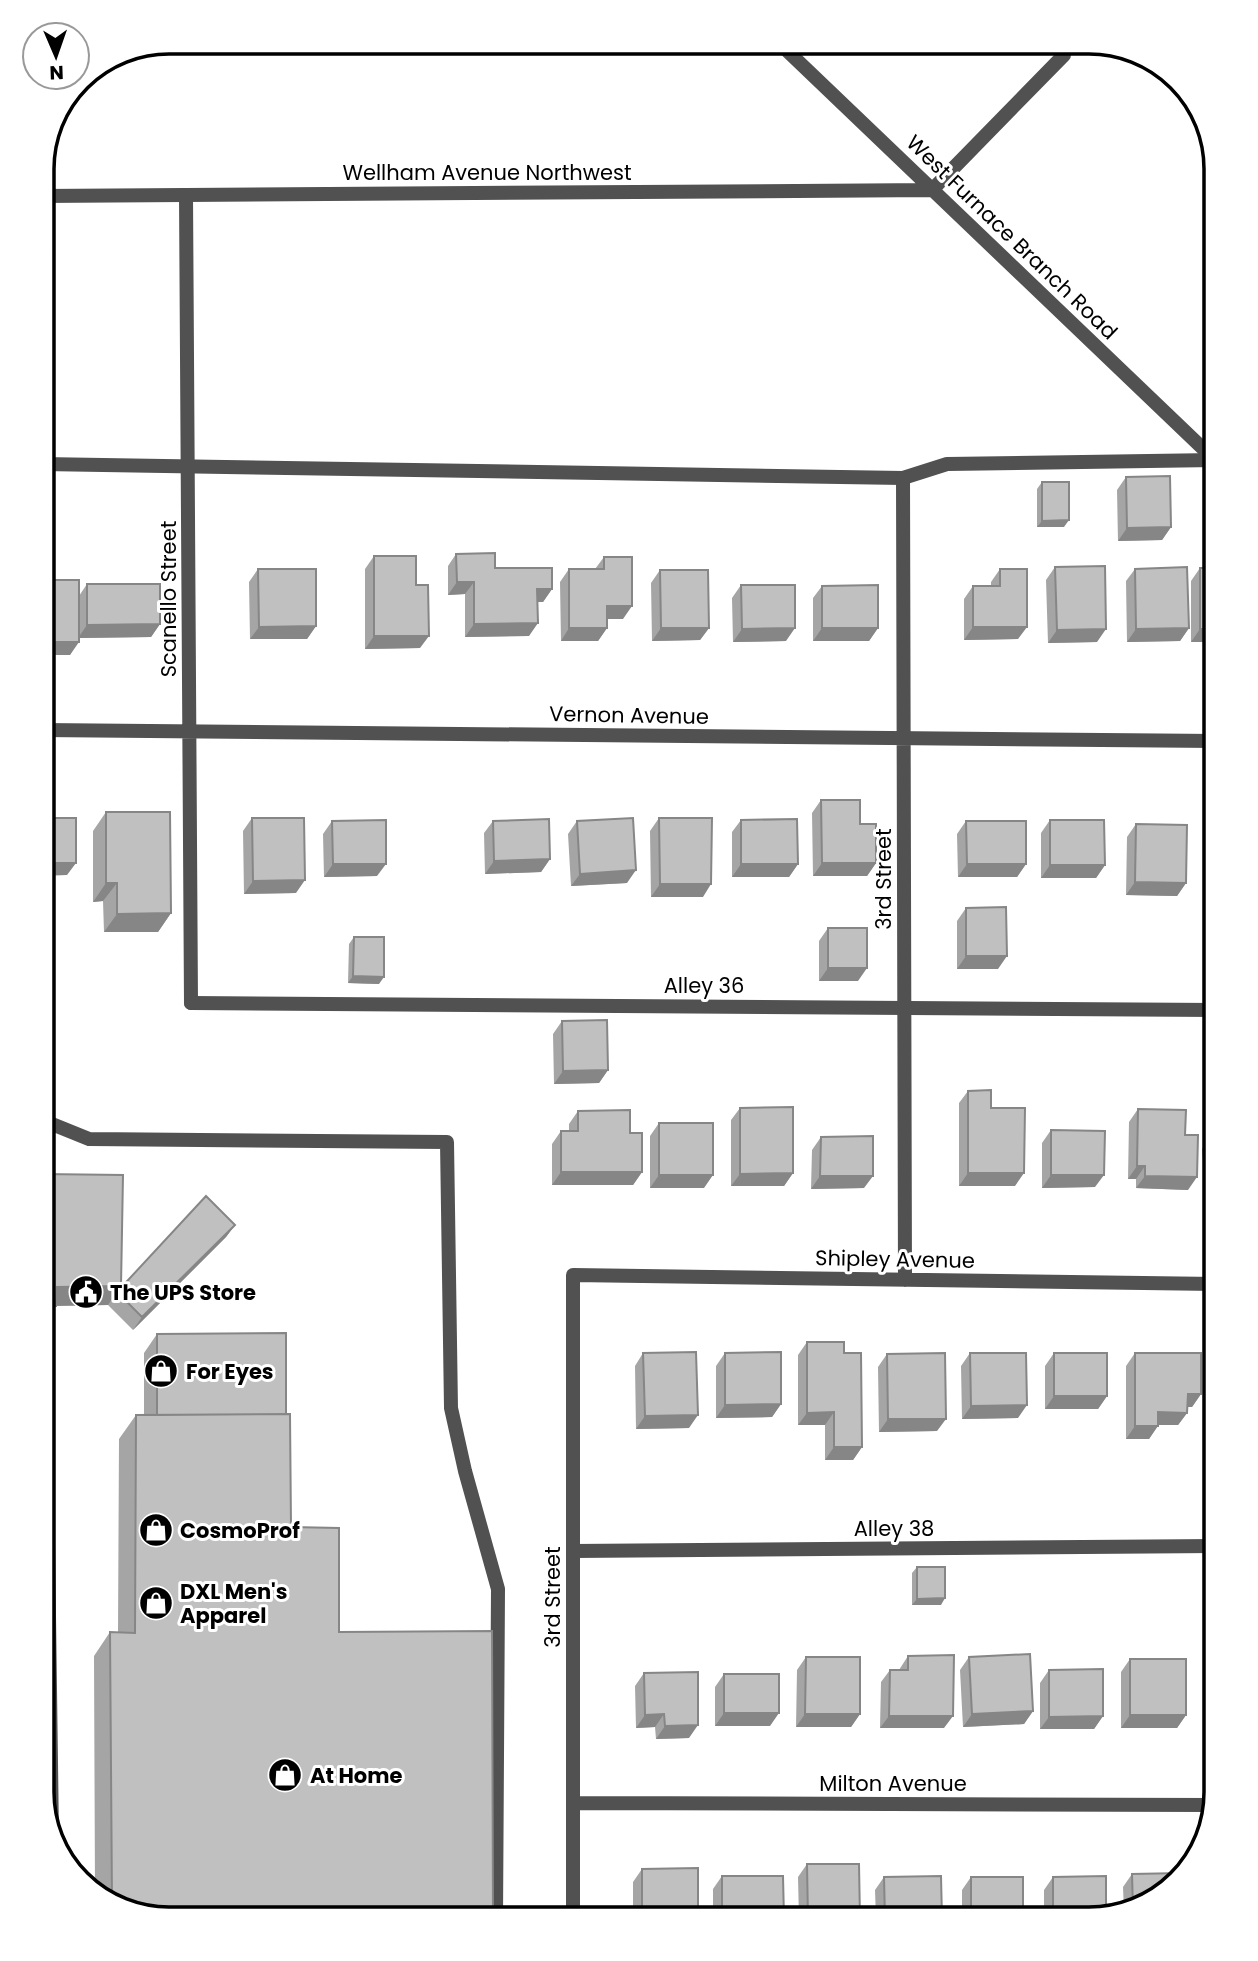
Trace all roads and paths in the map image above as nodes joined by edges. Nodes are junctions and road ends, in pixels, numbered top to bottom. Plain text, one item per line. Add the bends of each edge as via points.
1 (790, 54) edge
2 (1064, 55) dead end
3 (932, 190) junction
4 (186, 195) junction
5 (54, 196) edge
6 (1204, 450) edge
7 (1204, 461) edge
8 (54, 464) edge
9 (188, 465) junction
10 (903, 478) junction
11 (54, 730) edge
12 (190, 732) junction
13 (904, 738) junction
14 (1204, 741) edge
15 (191, 1003) joint
16 (904, 1007) junction
17 (1204, 1010) edge
18 (54, 1125) edge
19 (573, 1275) joint
20 (905, 1280) junction
21 (1204, 1284) edge
22 (1204, 1546) edge
23 (573, 1551) junction
24 (573, 1803) junction
25 (1203, 1805) edge
26 (496, 1907) edge
27 (573, 1907) edge

1 - 3 street, West Furnace Branch Road
2 - 3 street
3 - 4 street, Wellham Avenue Northwest
3 - 6 street, West Furnace Branch Road
4 - 5 street, Wellham Avenue Northwest
4 - 9 street, Scanello Street
7 - 10 street via 947,464
8 - 9 street
9 - 10 street
9 - 12 street, Scanello Street
10 - 13 street, 3rd Street
11 - 12 street, Vernon Avenue
12 - 13 street, Vernon Avenue
12 - 15 street, Scanello Street
13 - 14 street, Vernon Avenue
13 - 16 street, 3rd Street
15 - 16 street, Alley 36
16 - 17 street, Alley 36
16 - 20 street, 3rd Street
18 - 26 street via 89,1139 447,1142 451,1408 498,1588
19 - 20 street, Shipley Avenue
19 - 23 street, 3rd Street
20 - 21 street, Shipley Avenue
22 - 23 street, Alley 38
23 - 24 street, 3rd Street
24 - 25 street, Milton Avenue
24 - 27 street, 3rd Street

